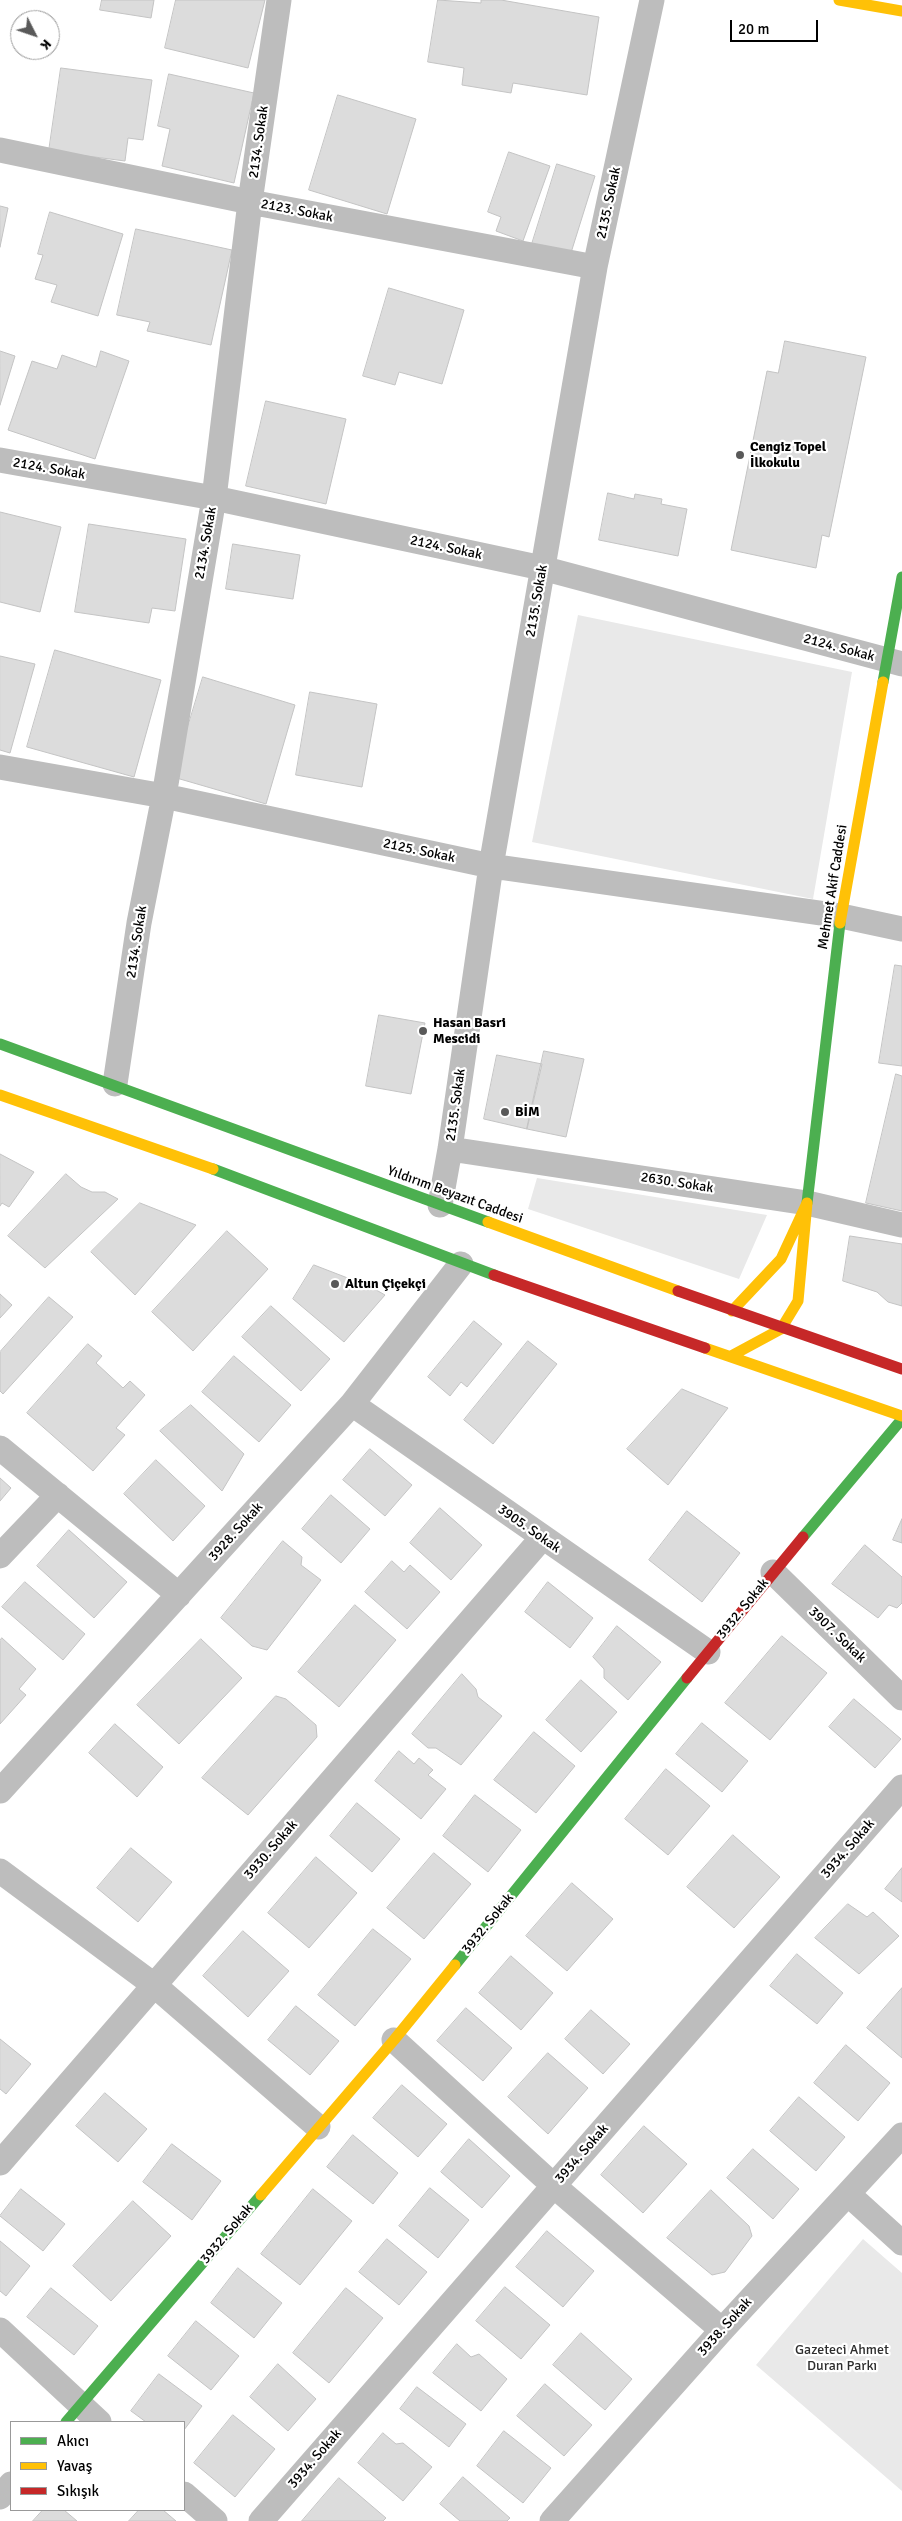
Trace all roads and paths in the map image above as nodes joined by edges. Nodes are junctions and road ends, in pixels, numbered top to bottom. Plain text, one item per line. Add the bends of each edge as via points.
1 (279, 0) edge
2 (652, 0) edge
3 (839, 0) edge
4 (902, 11) edge
5 (0, 150) edge
6 (250, 202) junction
7 (595, 267) junction
8 (0, 460) edge
9 (214, 498) junction
10 (542, 568) junction
11 (902, 578) edge
12 (894, 663) edge
13 (0, 767) edge
14 (164, 796) junction
15 (490, 866) junction
16 (841, 916) junction
17 (902, 928) edge
18 (0, 1044) edge
19 (115, 1084) junction
20 (0, 1095) edge
21 (450, 1149) junction
22 (807, 1203) junction
23 (440, 1206) junction
24 (902, 1225) edge
25 (461, 1264) junction
26 (732, 1311) junction
27 (780, 1328) junction
28 (731, 1356) junction
29 (902, 1369) edge
30 (352, 1404) junction
31 (902, 1417) edge
32 (0, 1448) edge
33 (58, 1495) junction
34 (542, 1538) junction
35 (0, 1556) edge
36 (773, 1572) junction
37 (179, 1595) junction
38 (708, 1652) junction
39 (902, 1698) edge
40 (902, 1787) edge
41 (0, 1791) edge
42 (0, 1871) edge
43 (154, 1985) junction
44 (394, 2040) junction
45 (318, 2127) junction
46 (902, 2135) edge
47 (0, 2163) edge
48 (554, 2186) junction
49 (848, 2194) junction
50 (902, 2243) edge
51 (0, 2330) edge
52 (722, 2330) junction
53 (82, 2417) edge
54 (10, 2485) edge
55 (185, 2495) edge
56 (0, 2497) edge
57 (215, 2521) edge
58 (261, 2521) edge
59 (552, 2521) edge

1 - 6 street, 2134. Sokak
2 - 7 street, 2135. Sokak
3 - 4 street
5 - 6 street, 2123. Sokak
6 - 7 street, 2123. Sokak
6 - 9 street, 2134. Sokak
7 - 10 street, 2135. Sokak
8 - 9 street, 2124. Sokak
9 - 10 street, 2124. Sokak
9 - 14 street, 2134. Sokak
10 - 12 street, 2124. Sokak
10 - 15 street, 2135. Sokak
11 - 12 street, Mehmet Akif Caddesi
12 - 16 street, Mehmet Akif Caddesi
13 - 14 street, 2125. Sokak
14 - 15 street, 2125. Sokak
14 - 19 street, 2134. Sokak via 139,923
15 - 16 street, 2125. Sokak
15 - 21 street, 2135. Sokak
16 - 17 street, 2125. Sokak
16 - 22 street, Mehmet Akif Caddesi
18 - 19 street, Yıldırım Beyazıt Caddesi
19 - 23 street, Yıldırım Beyazıt Caddesi
20 - 25 street via 178,1155
21 - 22 street, 2630. Sokak
21 - 23 street, 2135. Sokak
22 - 24 street, 2630. Sokak
22 - 26 street via 781,1259
22 - 27 street, Mehmet Akif Caddesi via 798,1301
23 - 26 street, Yıldırım Beyazıt Caddesi
25 - 28 street
25 - 30 street, 3928. Sokak
26 - 27 street, Yıldırım Beyazıt Caddesi
27 - 28 street
27 - 29 street, Yıldırım Beyazıt Caddesi
28 - 31 street
30 - 34 street, 3905. Sokak
30 - 37 street, 3928. Sokak
31 - 36 street, 3932. Sokak
32 - 33 street
33 - 35 street
33 - 37 street
34 - 38 street, 3905. Sokak
34 - 43 street, 3930. Sokak
36 - 38 street, 3932. Sokak
36 - 39 street, 3907. Sokak
37 - 41 street, 3928. Sokak
38 - 44 street, 3932. Sokak
40 - 48 street, 3934. Sokak
42 - 43 street
43 - 45 street
43 - 47 street, 3930. Sokak
44 - 45 street, 3932. Sokak
44 - 48 street
45 - 53 street, 3932. Sokak
46 - 49 street, 3938. Sokak
48 - 52 street
48 - 58 street, 3934. Sokak
49 - 50 street
49 - 52 street, 3938. Sokak
51 - 53 street
52 - 59 street, 3938. Sokak
54 - 56 street
55 - 57 street

